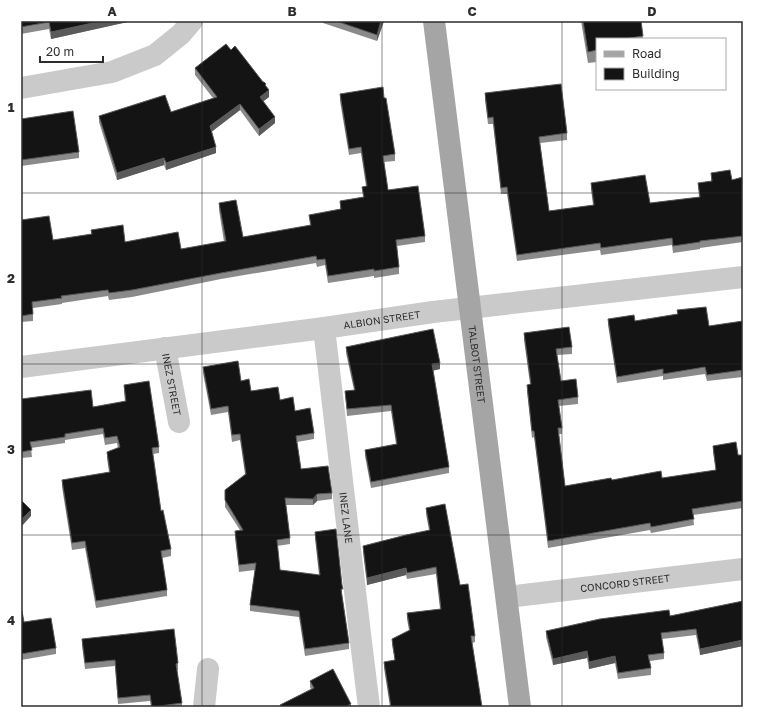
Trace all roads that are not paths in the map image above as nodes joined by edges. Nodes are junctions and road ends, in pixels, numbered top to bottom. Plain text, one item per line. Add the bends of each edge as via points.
1 (192, 21) edge
2 (434, 21) edge
3 (21, 88) edge
4 (743, 277) edge
5 (470, 308) junction
6 (324, 328) junction
7 (166, 348) junction
8 (21, 368) edge
9 (179, 422) dead end
10 (743, 569) edge
11 (508, 597) junction
12 (208, 669) dead end
13 (204, 707) edge
14 (370, 707) edge
15 (520, 707) edge

1 - 3 street via 181,34 155,55 112,72
2 - 5 main road, TALBOT STREET
4 - 5 street, ALBION STREET
5 - 6 street, ALBION STREET
5 - 11 main road, TALBOT STREET
6 - 7 street, ALBION STREET
6 - 14 street, INEZ LANE via 360,642
7 - 8 street, ALBION STREET
7 - 9 street, INEZ STREET
10 - 11 street, CONCORD STREET
11 - 15 main road, TALBOT STREET
12 - 13 street

